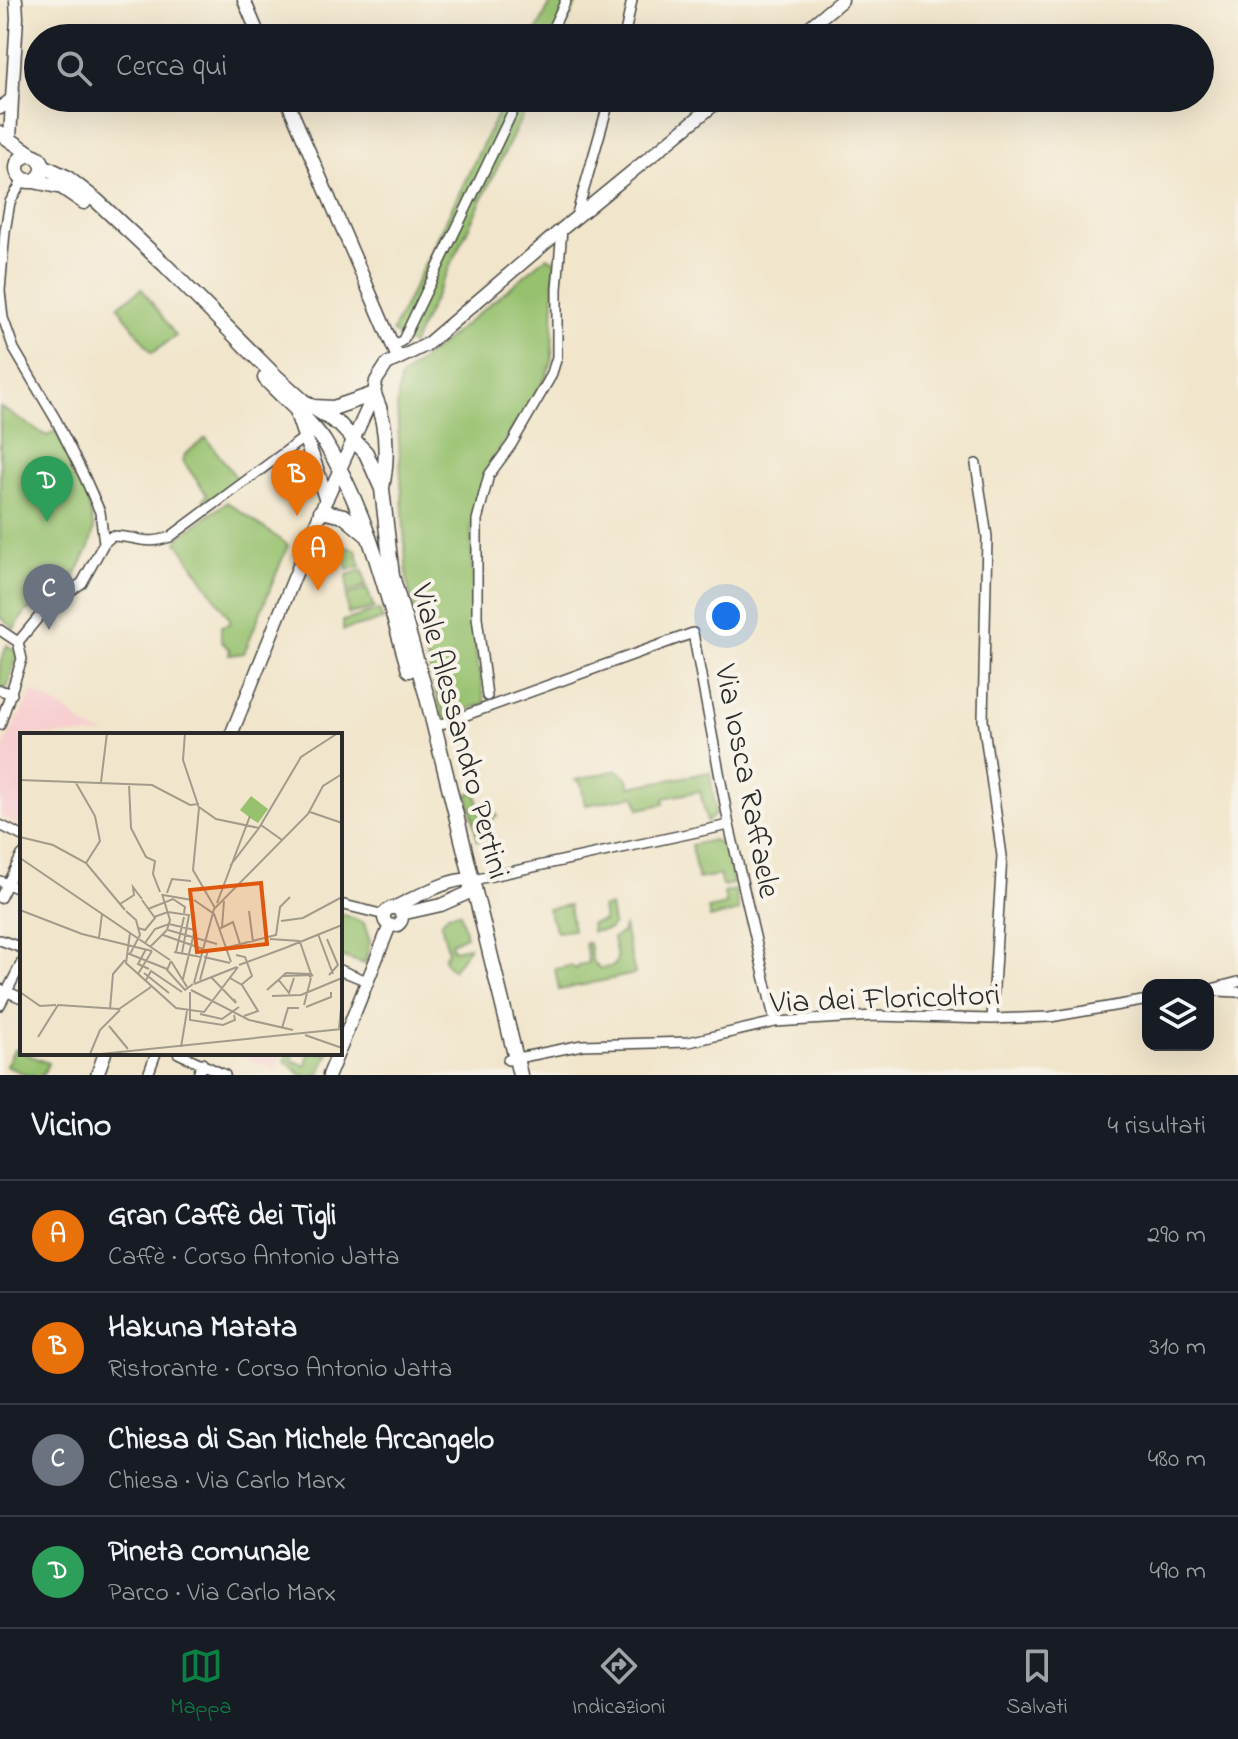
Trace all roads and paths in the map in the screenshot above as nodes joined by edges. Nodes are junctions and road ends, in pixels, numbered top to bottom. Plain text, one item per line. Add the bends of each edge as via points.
1 (16, 0) edge
2 (244, 0) edge
3 (566, 0) edge
4 (632, 0) edge
5 (842, 0) edge
6 (254, 24) edge
7 (555, 24) edge
8 (627, 24) edge
9 (813, 24) edge
10 (12, 99) junction
11 (0, 108) edge
12 (292, 112) edge
13 (512, 112) edge
14 (606, 112) edge
15 (705, 112) edge
16 (3, 139) edge
17 (32, 155) junction
18 (43, 166) junction
19 (24, 175) junction
20 (576, 217) junction
21 (562, 229) junction
22 (395, 356) junction
23 (376, 390) junction
24 (312, 407) junction
25 (296, 412) junction
26 (305, 437) junction
27 (354, 437) junction
28 (976, 464) dead end
29 (340, 468) junction
30 (382, 489) junction
31 (324, 505) junction
32 (371, 538) junction
33 (104, 543) junction
34 (0, 630) edge
35 (18, 642) junction
36 (0, 690) edge
37 (487, 696) dead end
38 (7, 700) edge
39 (0, 725) edge
40 (433, 727) junction
41 (236, 733) edge
42 (0, 825) edge
43 (729, 825) junction
44 (20, 835) edge
45 (20, 858) edge
46 (4, 882) edge
47 (468, 884) junction
48 (0, 898) edge
49 (342, 904) edge
50 (392, 916) junction
51 (0, 940) edge
52 (20, 947) edge
53 (20, 965) edge
54 (342, 971) edge
55 (367, 981) junction
56 (1238, 982) edge
57 (1214, 988) edge
58 (4, 990) edge
59 (1214, 990) edge
60 (1238, 992) edge
61 (1142, 1001) edge
62 (0, 1005) edge
63 (992, 1019) junction
64 (775, 1022) junction
65 (342, 1044) edge
66 (104, 1055) edge
67 (155, 1055) edge
68 (183, 1055) edge
69 (337, 1055) edge
70 (517, 1058) junction
71 (202, 1063) junction
72 (97, 1075) edge
73 (148, 1075) edge
74 (198, 1075) edge
75 (225, 1075) edge
76 (329, 1075) edge
77 (511, 1075) edge
78 (520, 1075) edge

1 - 10 main road
2 - 6 main road
3 - 7 street
4 - 8 street
5 - 9 main road
10 - 11 main road
10 - 16 main road
12 - 22 main road
13 - 22 street
14 - 20 street
15 - 20 main road
16 - 17 main road, Viale Alessandro Pertini
16 - 19 main road
17 - 18 main road, Viale Alessandro Pertini
17 - 19 main road via 24,156
18 - 19 main road via 41,175
18 - 24 main road, Viale Alessandro Pertini via 97,201
19 - 25 main road, Viale Alessandro Pertini via 62,187 94,209
19 - 33 street via 10,202 5,231 3,318 14,349 62,430 95,500
20 - 21 main road
21 - 22 main road via 426,345
21 - 37 street via 557,357 545,387 489,475 479,512 477,617
22 - 23 main road via 376,381
23 - 24 main road via 333,408
23 - 27 main road
23 - 30 main road via 384,430
24 - 27 main road, Viale Alessandro Pertini
25 - 26 main road, Viale Alessandro Pertini
25 - 29 main road, Viale Alessandro Pertini via 322,438
26 - 31 main road, Viale Alessandro Pertini
26 - 33 street via 170,537 155,543 112,536
27 - 29 main road
27 - 30 main road, Viale Alessandro Pertini
28 - 63 street via 987,537 983,720 1002,856
29 - 31 main road
29 - 32 main road, Viale Alessandro Pertini
30 - 40 main road, Viale Alessandro Pertini via 392,576
31 - 32 main road
31 - 41 main road
32 - 47 main road, Viale Alessandro Pertini
33 - 35 street via 82,583 47,607
34 - 35 street
35 - 38 street via 22,659
36 - 38 street
38 - 39 street
40 - 43 street, Via Iosca Raffaele via 693,633
40 - 47 main road, Viale Alessandro Pertini
42 - 44 street
43 - 47 street
43 - 64 street, Via Iosca Raffaele
45 - 46 street
46 - 48 street
47 - 50 main road
47 - 70 main road, Viale Alessandro Pertini via 508,1042
49 - 50 street
50 - 55 main road
51 - 52 street
53 - 58 street
54 - 55 street
55 - 65 main road
56 - 57 street
58 - 62 street
59 - 60 street
61 - 63 street, Via dei Floricoltori via 1050,1017
63 - 64 street, Via dei Floricoltori via 875,1016
64 - 70 street, Via dei Floricoltori via 689,1042 582,1045
66 - 72 main road
67 - 73 street
68 - 71 street
69 - 76 main road
70 - 77 main road
70 - 78 main road
71 - 74 street
71 - 75 street

